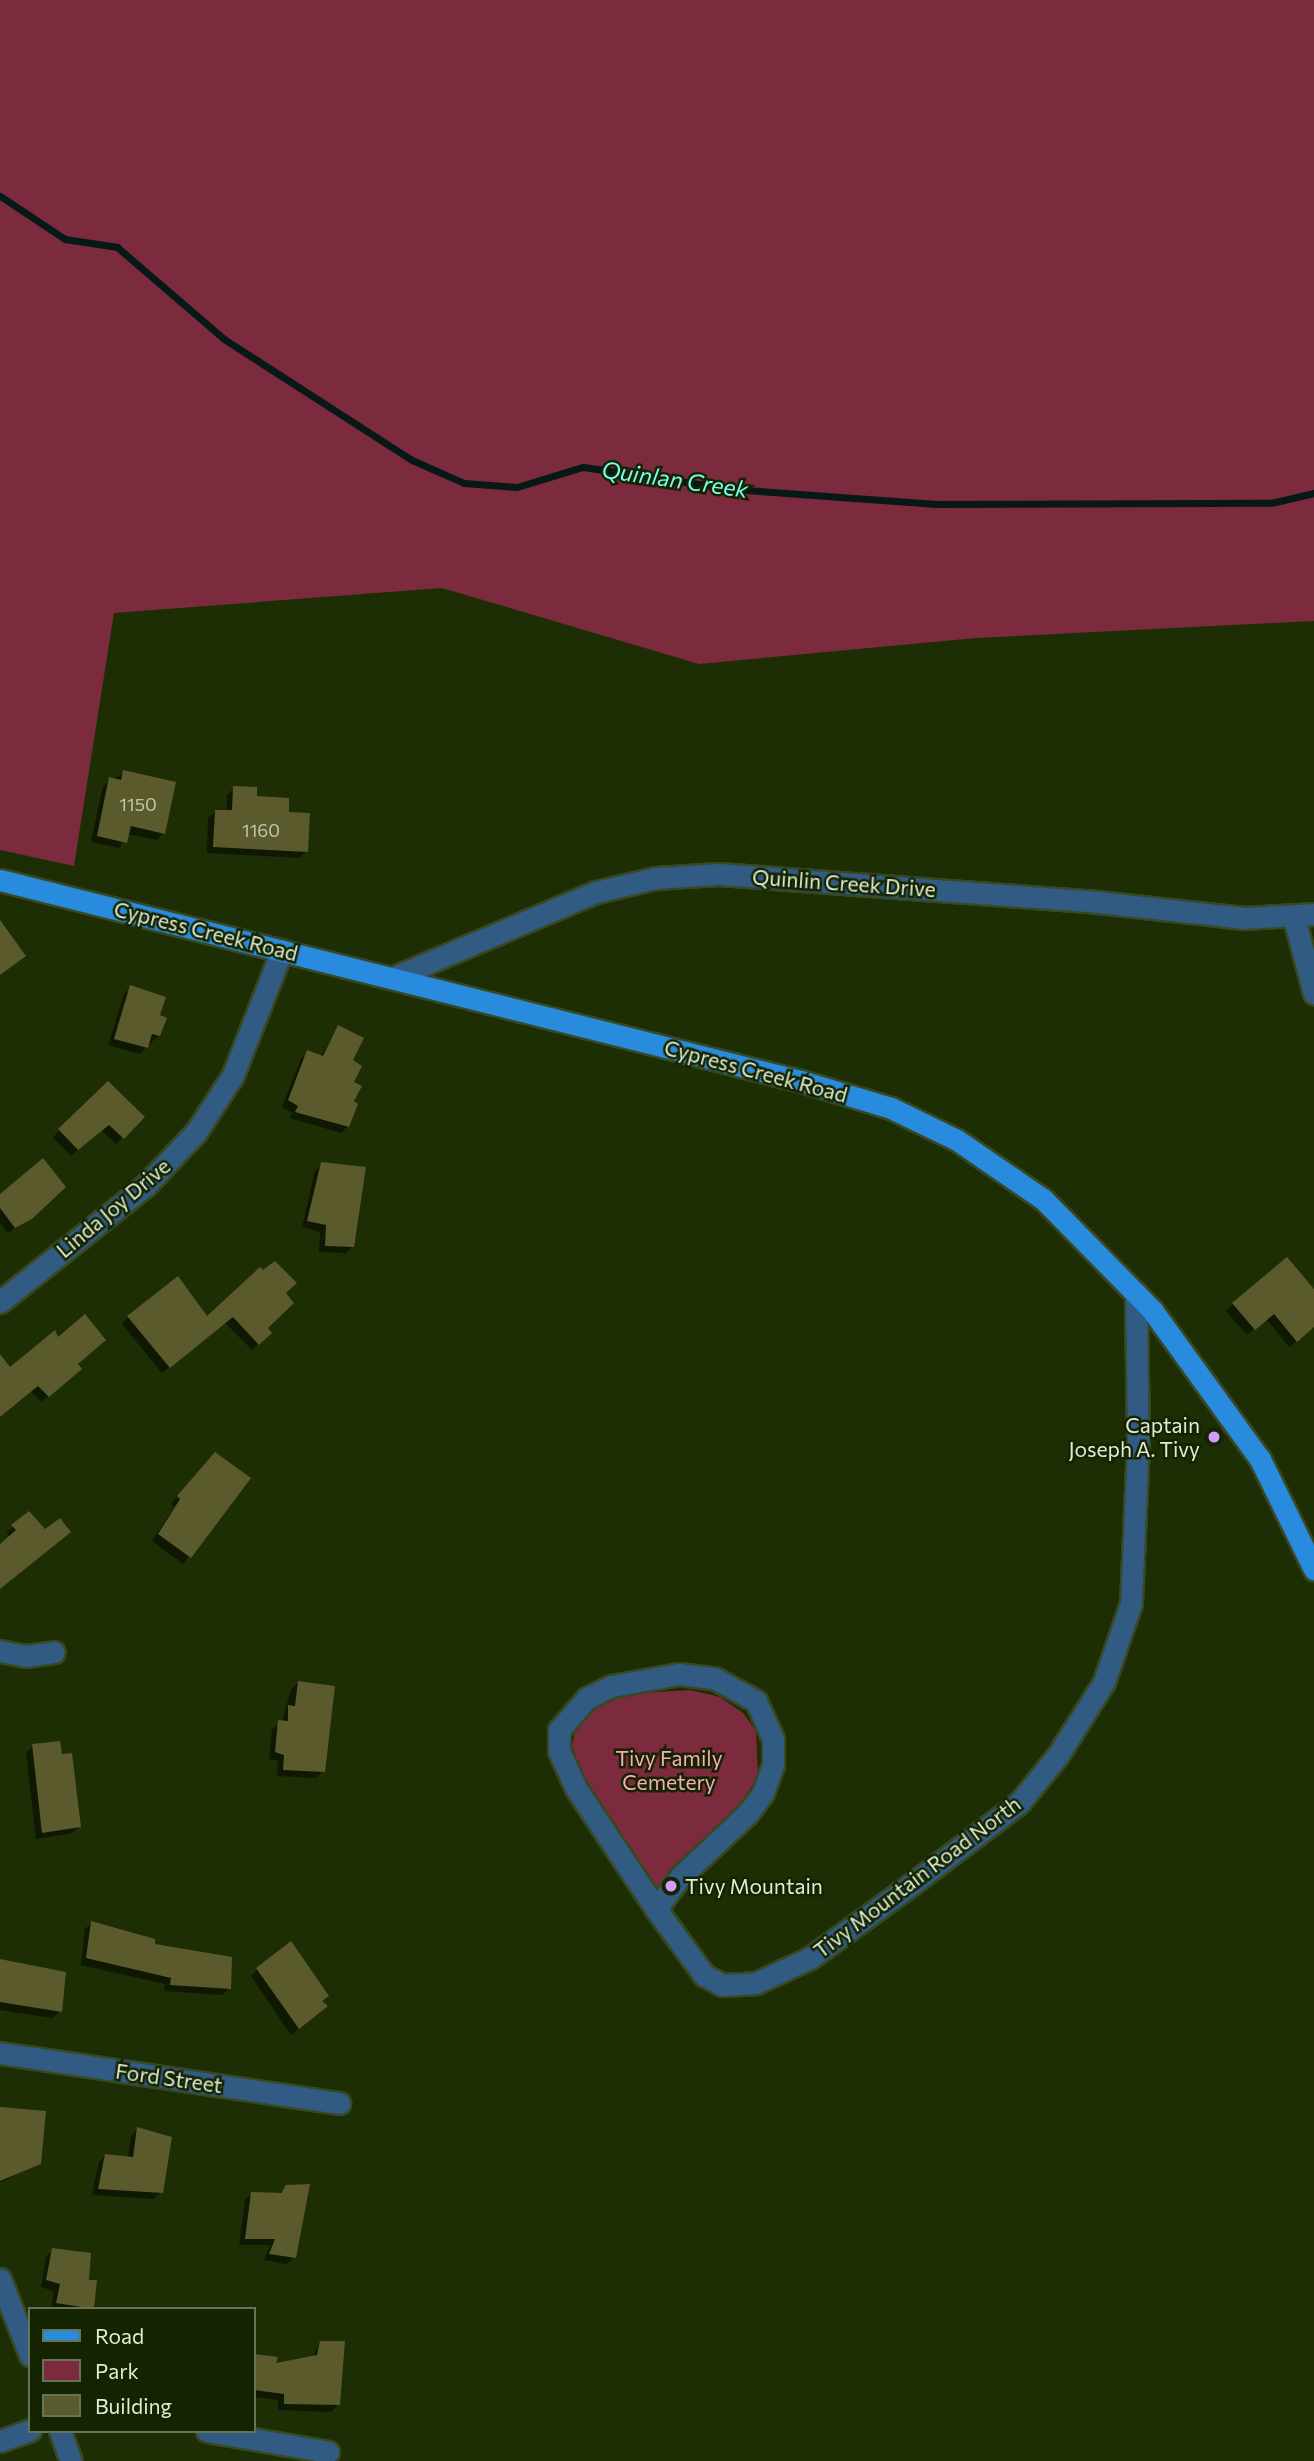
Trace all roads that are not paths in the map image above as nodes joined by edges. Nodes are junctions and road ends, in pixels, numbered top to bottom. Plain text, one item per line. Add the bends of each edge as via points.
1 (0, 880) edge
2 (1304, 916) edge
3 (282, 950) junction
4 (392, 978) junction
5 (1314, 993) edge
6 (1136, 1293) junction
7 (0, 1302) edge
8 (1314, 1569) edge
9 (0, 1651) edge
10 (54, 1652) dead end
11 (656, 1909) junction
12 (0, 2053) edge
13 (339, 2103) dead end
14 (0, 2279) edge
15 (28, 2350) edge
16 (28, 2431) edge
17 (61, 2433) edge
18 (218, 2433) edge
19 (0, 2441) edge
20 (328, 2452) dead end
21 (71, 2461) edge

1 - 3 main road, Cypress Creek Road
2 - 4 street, Quinlin Creek Drive via 1244,918 1088,901 719,874 655,878 596,892
2 - 5 street
3 - 4 main road, Cypress Creek Road
3 - 7 street, Linda Joy Drive via 233,1075 196,1132 145,1186
4 - 6 main road, Cypress Creek Road via 891,1108 957,1140 1043,1199
6 - 8 main road, Cypress Creek Road via 1196,1367 1260,1459
6 - 11 street, Tivy Mountain Road North via 1138,1443 1131,1603 1104,1682 1058,1755 1020,1802 912,1884 810,1958 755,1983 722,1985 704,1975
9 - 10 street via 26,1656
11 - 11 street, Tivy Mountain Road North via 680,1877 747,1814 763,1793 773,1765 773,1739 756,1701 714,1678 679,1674 612,1686 587,1698 559,1730 559,1751 576,1788
12 - 13 street, Ford Street
14 - 15 street
16 - 19 street
17 - 21 street
18 - 20 street

